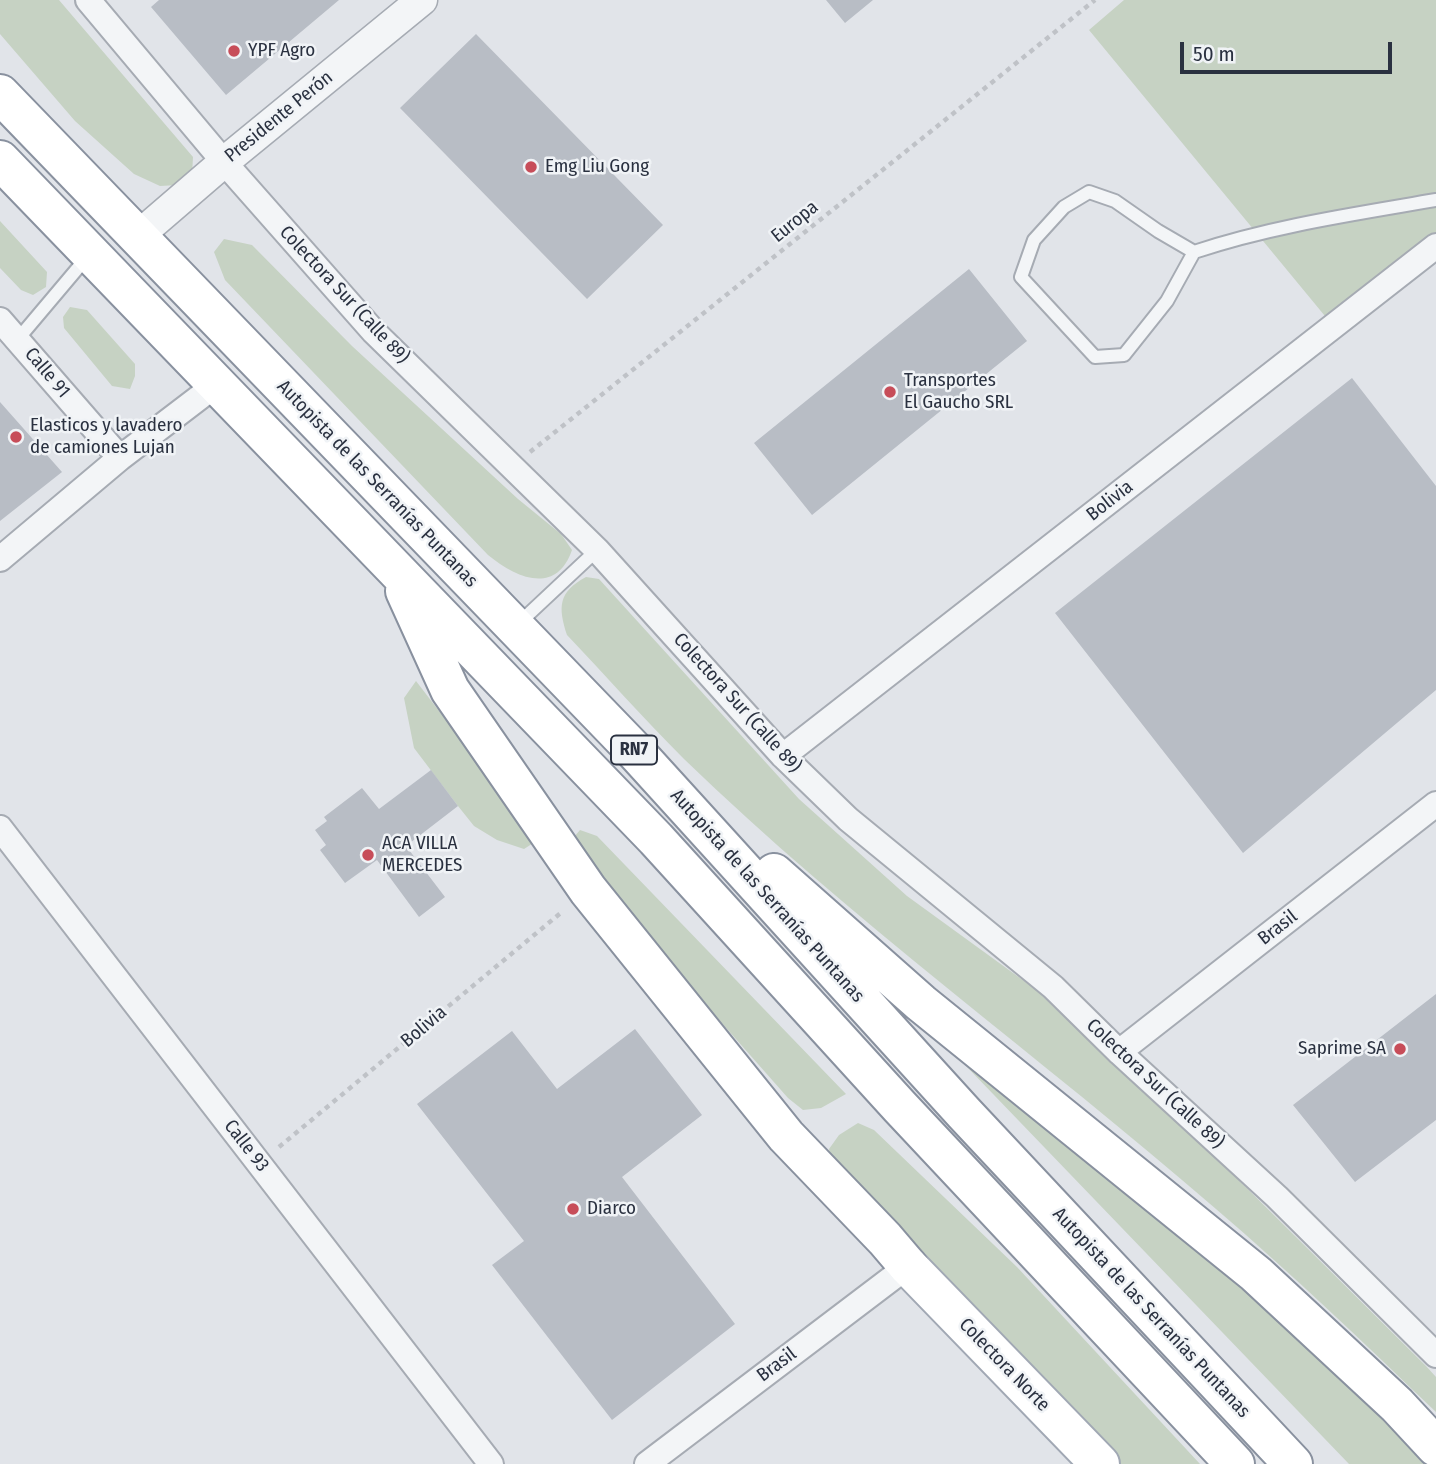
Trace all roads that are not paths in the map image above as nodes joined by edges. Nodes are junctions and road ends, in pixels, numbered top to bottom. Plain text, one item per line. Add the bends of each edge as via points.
1 (88, 0) edge
2 (422, 0) edge
3 (0, 94) edge
4 (0, 160) edge
5 (223, 162) junction
6 (1436, 200) edge
7 (138, 236) junction
8 (1436, 246) edge
9 (1194, 252) junction
10 (90, 253) junction
11 (0, 320) edge
12 (18, 339) junction
13 (217, 384) junction
14 (120, 458) junction
15 (597, 550) junction
16 (0, 559) edge
17 (394, 567) junction
18 (515, 626) junction
19 (633, 749) junction
20 (783, 756) junction
21 (1436, 804) edge
22 (0, 828) edge
23 (1119, 1052) junction
24 (908, 1266) junction
25 (1436, 1355) edge
26 (1436, 1447) edge
27 (491, 1464) edge
28 (646, 1464) edge
29 (1100, 1464) edge
30 (1235, 1464) edge
31 (1293, 1464) edge

1 - 5 street, Colectora Sur (Calle 89)
2 - 5 street, Presidente Perón
3 - 7 main road, Autopista de las Serranías Puntanas / RN7
4 - 10 main road, RN7
5 - 7 street, Presidente Perón
5 - 15 street, Colectora Sur (Calle 89) via 374,332
6 - 9 lane via 1230,239
7 - 18 main road, Autopista de las Serranías Puntanas / RN7
8 - 20 street, Bolivia
9 - 9 lane via 1115,201 1089,192 1063,207 1034,240 1021,277 1095,357 1124,355 1167,300
10 - 12 lane
10 - 13 main road, RN7
11 - 12 street, Calle 91
12 - 14 street, Calle 91
13 - 14 street
13 - 17 main road, RN7
14 - 16 street
15 - 18 lane
15 - 20 street, Colectora Sur (Calle 89)
17 - 24 main road, Colectora Norte via 450,690 588,890 786,1136
17 - 30 main road, RN7 via 656,839
18 - 19 main road, Autopista de las Serranías Puntanas / RN7
19 - 26 main road via 922,1003 1256,1274
19 - 31 main road, Autopista de las Serranías Puntanas / RN7 via 973,1124
20 - 23 street, Colectora Sur (Calle 89) via 848,819 1053,987
21 - 23 street, Brasil
22 - 27 street, Calle 93
23 - 25 street, Colectora Sur (Calle 89) via 1277,1197
24 - 28 street, Brasil
24 - 29 main road, Colectora Norte

